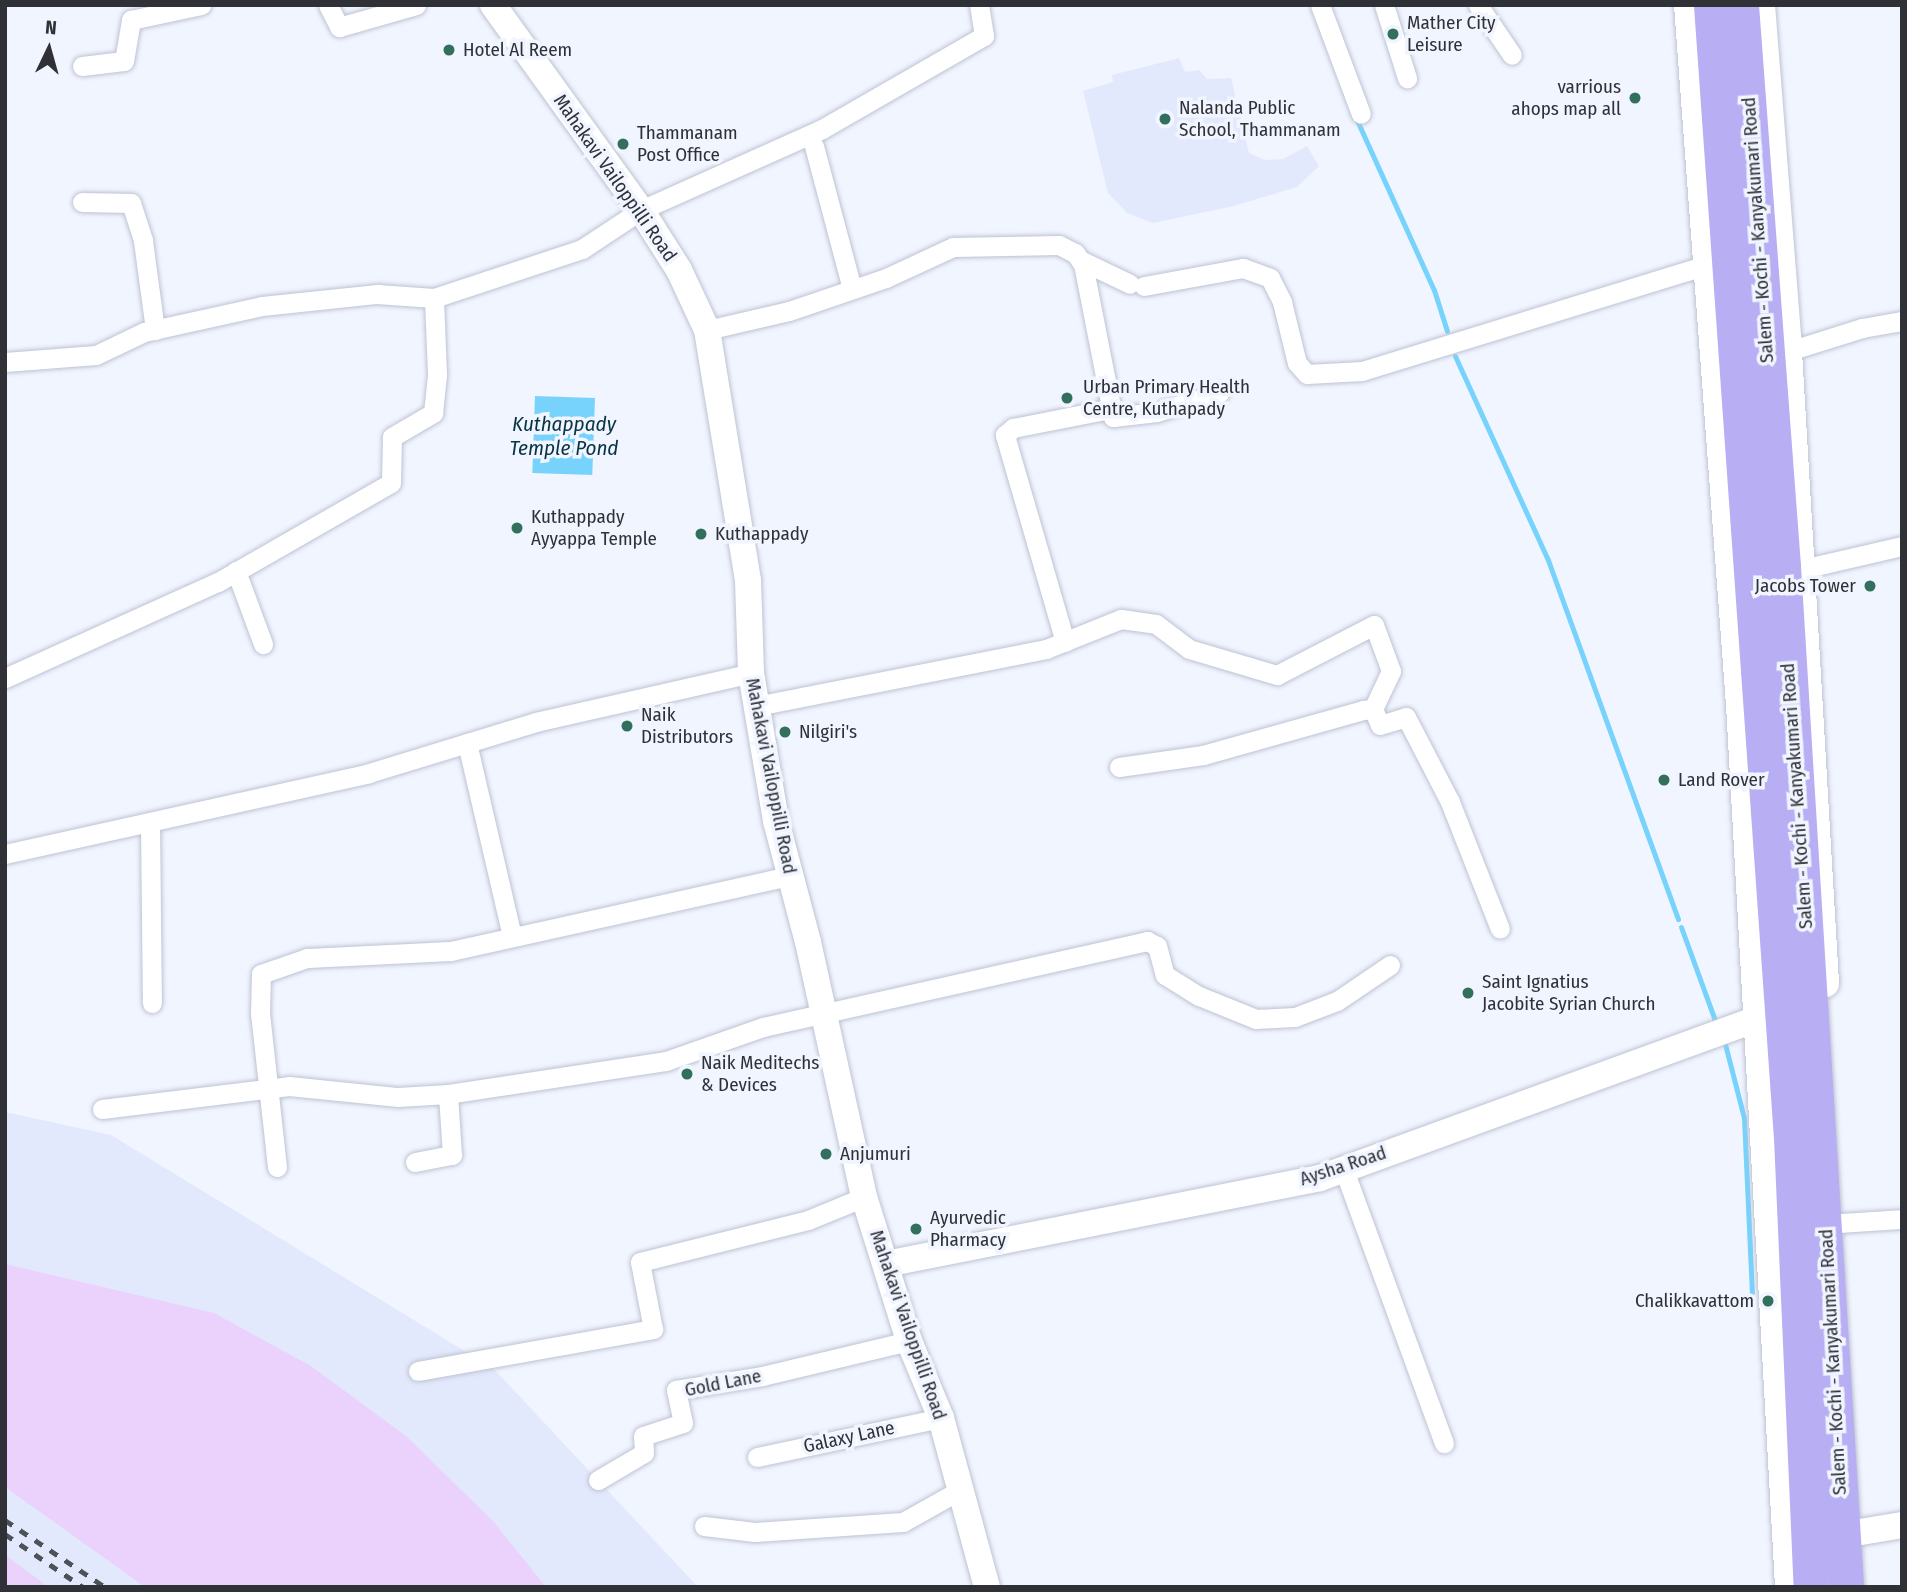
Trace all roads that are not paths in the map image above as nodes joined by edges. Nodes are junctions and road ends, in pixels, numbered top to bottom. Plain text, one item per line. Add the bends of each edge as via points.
1 (201, 5) edge
2 (328, 5) edge
3 (416, 5) edge
4 (493, 5) edge
5 (979, 5) edge
6 (1320, 5) edge
7 (1384, 5) edge
8 (1478, 5) edge
9 (1687, 5) edge
10 (1711, 5) edge
11 (178, 8) edge
12 (1752, 17) edge
13 (1512, 55) dead end
14 (82, 66) dead end
15 (1407, 78) dead end
16 (1361, 114) dead end
17 (814, 146) dead end
18 (82, 202) dead end
19 (641, 210) junction
20 (1080, 260) junction
21 (1706, 265) junction
22 (852, 289) junction
23 (434, 298) junction
24 (1902, 321) edge
25 (155, 330) junction
26 (707, 330) junction
27 (1789, 351) junction
28 (5, 362) edge
29 (1219, 393) dead end
30 (1110, 409) junction
31 (1902, 547) edge
32 (1802, 569) junction
33 (236, 570) junction
34 (1065, 642) junction
35 (263, 643) dead end
36 (751, 673) junction
37 (5, 678) edge
38 (756, 706) junction
39 (1373, 709) junction
40 (467, 743) junction
41 (1119, 767) dead end
42 (1782, 772) junction
43 (150, 822) junction
44 (5, 854) edge
45 (789, 876) junction
46 (1500, 929) dead end
47 (512, 937) junction
48 (1390, 965) dead end
49 (152, 1003) dead end
50 (824, 1013) junction
51 (1770, 1014) junction
52 (268, 1087) junction
53 (448, 1094) junction
54 (102, 1109) dead end
55 (415, 1162) dead end
56 (277, 1167) dead end
57 (1344, 1170) junction
58 (864, 1197) junction
59 (1902, 1219) edge
60 (1840, 1223) junction
61 (886, 1264) junction
62 (909, 1341) junction
63 (418, 1371) dead end
64 (941, 1418) junction
65 (1444, 1443) dead end
66 (757, 1457) dead end
67 (598, 1480) dead end
68 (962, 1489) junction
69 (1902, 1525) edge
70 (704, 1526) dead end
71 (1849, 1534) junction
72 (1795, 1580) edge
73 (987, 1587) edge
74 (1846, 1587) edge
75 (1863, 1587) edge

1 - 11 street
2 - 3 street via 339,27
4 - 19 street, Mahakavi Vailoppilli Road
5 - 19 street via 984,36 822,129
6 - 16 street
7 - 15 street
8 - 13 street
9 - 21 street
10 - 42 highway, Salem - Kochi - Kanyakumari Road
11 - 14 street via 131,20 124,61
12 - 27 street
12 - 42 highway, Salem - Kochi - Kanyakumari Road
17 - 22 street
18 - 25 street via 131,203 143,241
19 - 23 street via 582,250
19 - 26 street, Mahakavi Vailoppilli Road via 679,270
20 - 21 street via 1137,285 1242,268 1270,278 1282,302 1297,363 1307,374 1362,371
20 - 22 street via 1059,245 965,246 933,254
20 - 30 street
21 - 51 street via 1739,704
22 - 26 street via 789,311
23 - 25 street via 377,294 262,306
23 - 33 street via 438,374 433,413 392,437 391,483
24 - 27 street
25 - 28 street via 96,355
26 - 36 street, Mahakavi Vailoppilli Road via 748,581
27 - 32 street
29 - 30 street via 1120,418
30 - 34 street via 1013,428 1005,435
31 - 32 street
32 - 60 street
33 - 35 street
33 - 37 street
34 - 38 street
34 - 39 street via 1121,619 1156,624 1189,649 1277,675 1374,625 1391,671
36 - 38 street, Mahakavi Vailoppilli Road
36 - 40 street via 536,722
38 - 45 street, Mahakavi Vailoppilli Road
39 - 41 street via 1203,755
39 - 46 street via 1380,725 1406,717 1411,722 1450,802
40 - 43 street via 369,773
40 - 47 street
42 - 51 highway, Salem - Kochi - Kanyakumari Road
42 - 71 highway, Salem - Kochi - Kanyakumari Road
43 - 44 street
43 - 49 street
45 - 47 street
45 - 50 street, Mahakavi Vailoppilli Road
47 - 52 street via 451,951 307,958 261,974
48 - 50 street via 1337,1001 1295,1017 1256,1018 1199,996 1165,975 1157,946 1147,941
50 - 53 street via 763,1027 666,1061
50 - 58 street, Mahakavi Vailoppilli Road
51 - 57 street, Aysha Road
51 - 72 highway, Salem - Kochi - Kanyakumari Road
52 - 53 street via 398,1097
52 - 54 street
52 - 56 street
53 - 55 street via 452,1155
57 - 61 street, Aysha Road
57 - 65 street
58 - 61 street, Mahakavi Vailoppilli Road
58 - 63 street via 808,1220 640,1262 653,1329
59 - 60 street
60 - 71 street
61 - 62 street, Mahakavi Vailoppilli Road
62 - 64 street, Mahakavi Vailoppilli Road
62 - 67 street, Gold Lane via 762,1376 676,1390 683,1423 643,1436 644,1453
64 - 66 street, Galaxy Lane
64 - 68 street, Mahakavi Vailoppilli Road
68 - 70 street via 903,1522 755,1532
68 - 73 street, Mahakavi Vailoppilli Road
69 - 71 street
71 - 74 highway, Salem - Kochi - Kanyakumari Road
71 - 75 street

